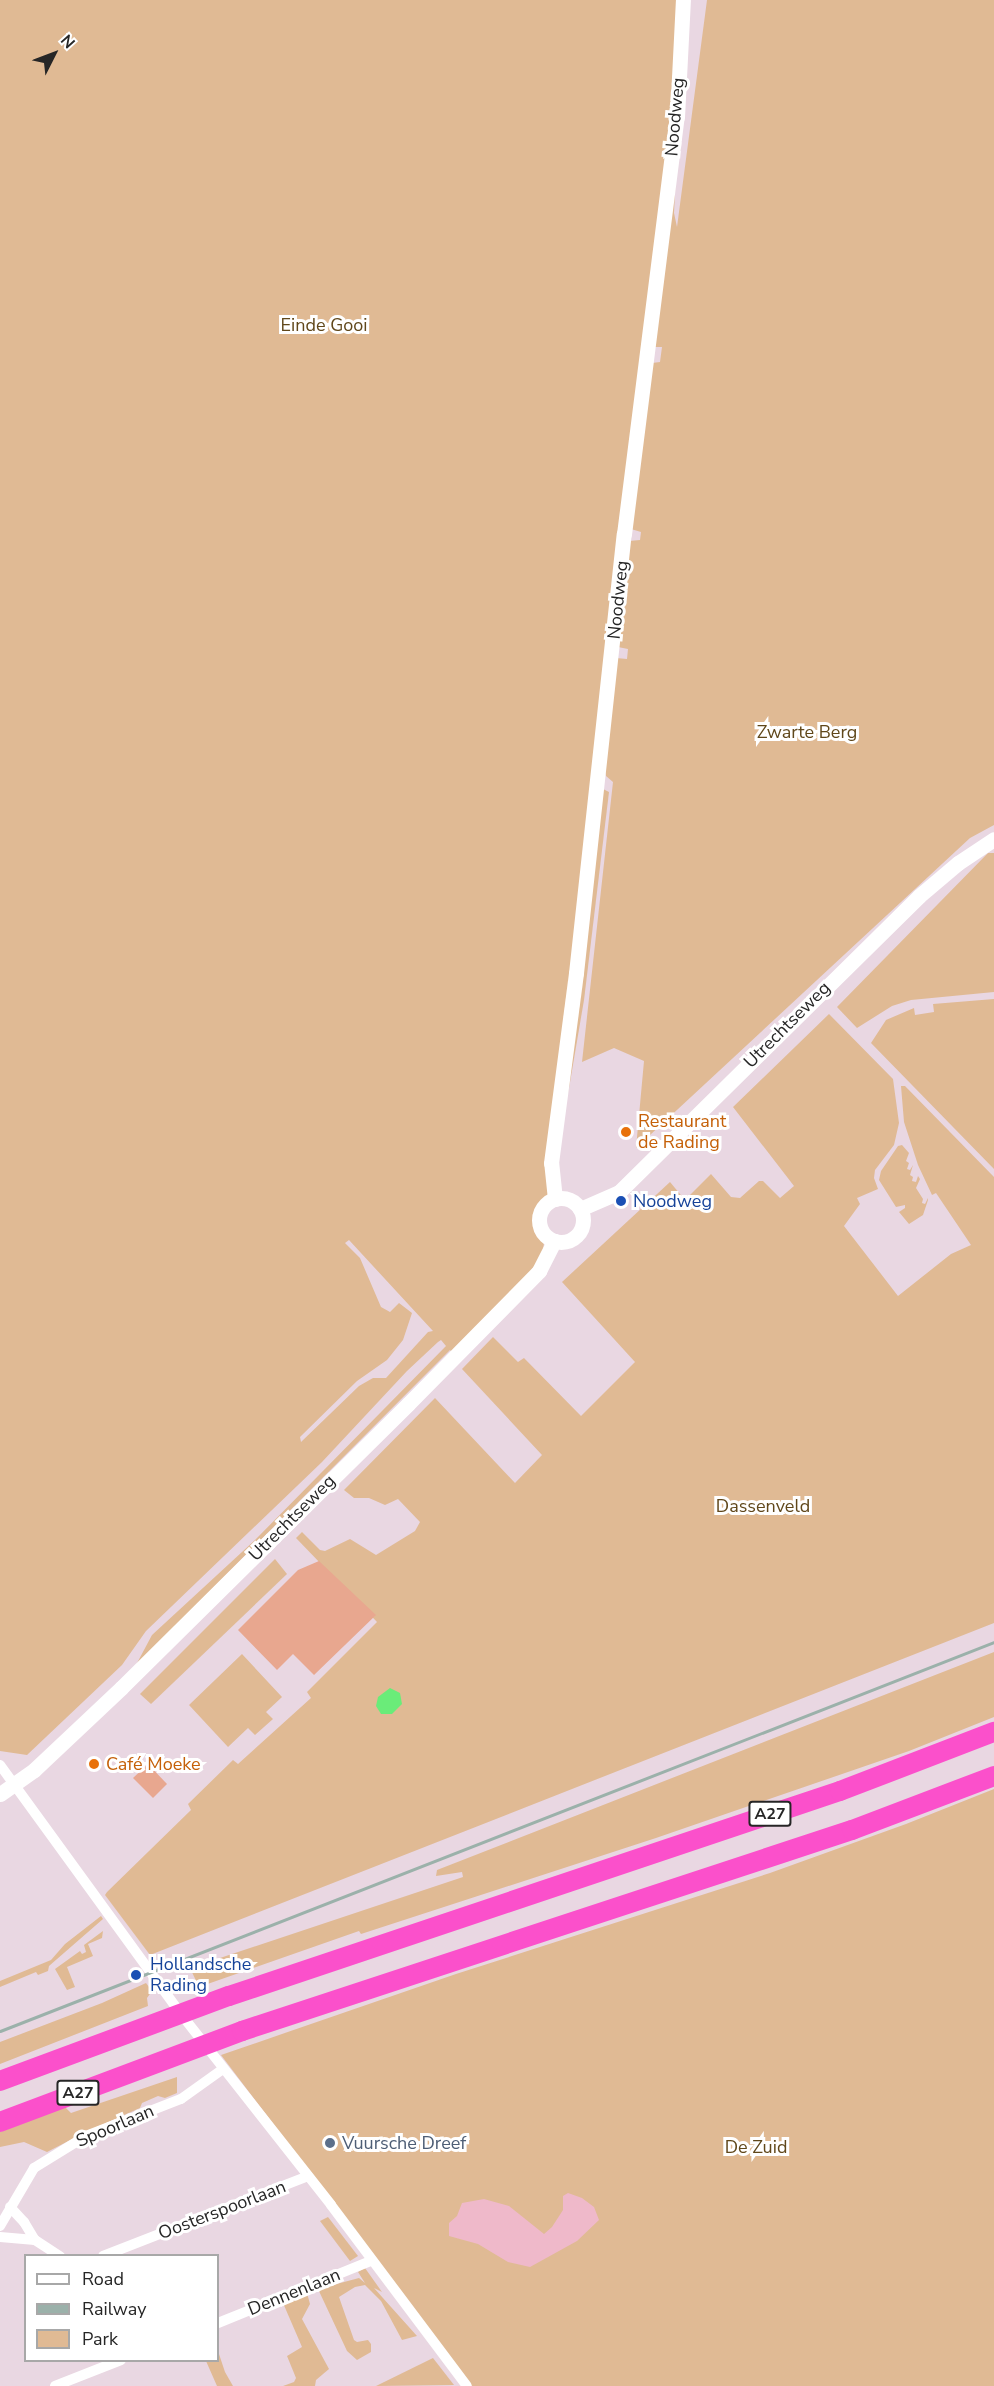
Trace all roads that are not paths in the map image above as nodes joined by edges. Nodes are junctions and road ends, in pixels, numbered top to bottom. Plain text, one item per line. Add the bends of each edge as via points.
1 (683, 0) edge
2 (994, 839) edge
3 (555, 1199) junction
4 (580, 1209) junction
5 (554, 1241) junction
6 (994, 1732) edge
7 (0, 1765) edge
8 (994, 1776) edge
9 (16, 1785) junction
10 (0, 1794) edge
11 (223, 2068) junction
12 (0, 2081) edge
13 (0, 2122) edge
14 (308, 2176) junction
15 (10, 2206) junction
16 (0, 2226) edge
17 (0, 2237) edge
18 (36, 2240) junction
19 (57, 2254) edge
20 (108, 2254) edge
21 (371, 2261) junction
22 (219, 2323) edge
23 (118, 2362) edge
24 (55, 2386) edge
25 (466, 2386) edge

1 - 3 main road, Noodweg via 677,117 551,1163
2 - 4 main road, Utrechtseweg via 957,863 919,896 619,1192
3 - 4 main road via 569,1200
3 - 5 main road via 544,1207 539,1220 543,1233
4 - 5 main road via 582,1226 578,1234 572,1239
5 - 9 main road, Utrechtseweg via 539,1271 415,1397 121,1688
6 - 12 highway, A27 via 840,1791 229,1996
7 - 9 street
8 - 13 highway, A27 via 852,1830 242,2031
9 - 10 main road, Utrechtseweg
9 - 11 street
11 - 14 street
11 - 15 street, Spoorlaan via 181,2099 86,2136 42,2163
14 - 20 street, Oosterspoorlaan
14 - 21 street
15 - 16 street, Spoorlaan
15 - 18 street
17 - 18 street
18 - 19 street
21 - 22 street, Dennenlaan
21 - 25 street
23 - 24 street

